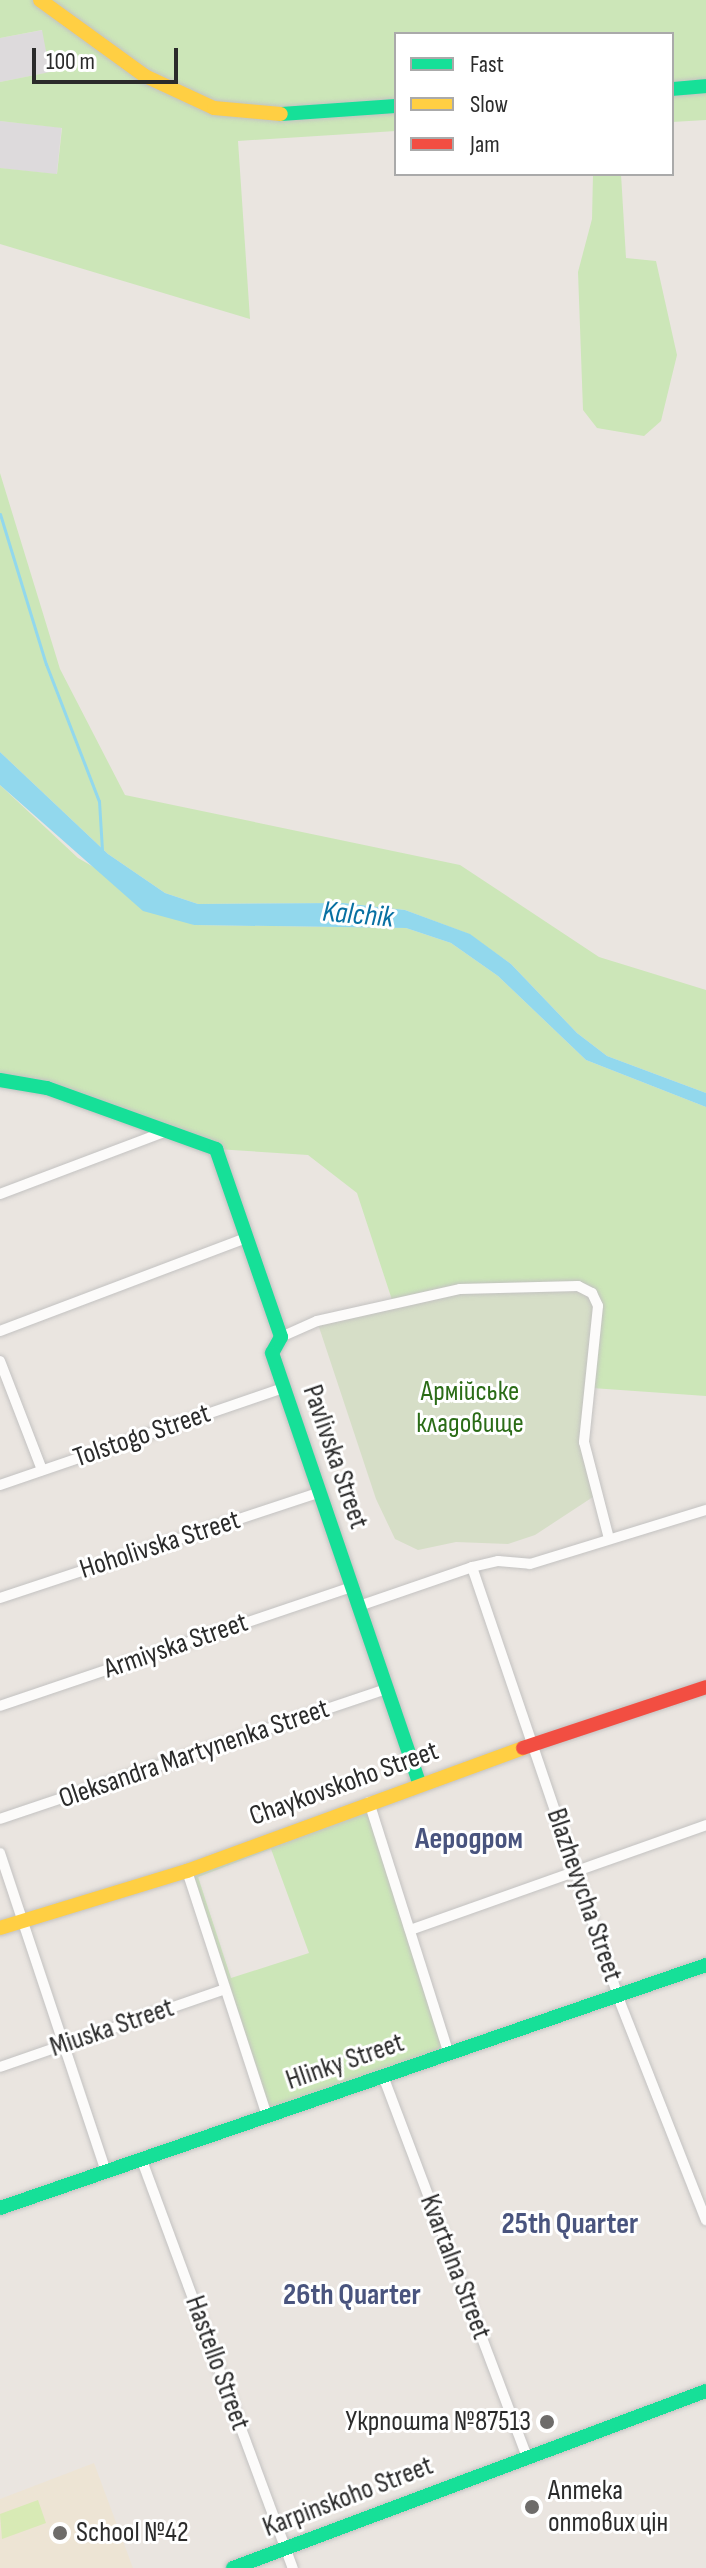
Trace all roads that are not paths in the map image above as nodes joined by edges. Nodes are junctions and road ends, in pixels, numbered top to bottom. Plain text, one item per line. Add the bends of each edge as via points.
1 (40, 0) edge
2 (706, 86) edge
3 (674, 89) edge
4 (394, 106) edge
5 (0, 1080) edge
6 (167, 1131) junction
7 (0, 1194) edge
8 (246, 1238) junction
9 (0, 1331) edge
10 (281, 1337) junction
11 (0, 1361) edge
12 (284, 1388) junction
13 (42, 1470) junction
14 (0, 1485) edge
15 (320, 1492) junction
16 (706, 1510) edge
17 (609, 1539) junction
18 (472, 1567) junction
19 (352, 1587) junction
20 (0, 1598) edge
21 (359, 1606) junction
22 (706, 1687) edge
23 (387, 1689) junction
24 (0, 1706) edge
25 (533, 1745) junction
26 (419, 1783) junction
27 (369, 1802) junction
28 (0, 1819) edge
29 (706, 1825) edge
30 (0, 1853) edge
31 (575, 1869) junction
32 (187, 1871) junction
33 (22, 1920) junction
34 (0, 1928) edge
35 (410, 1930) junction
36 (706, 1965) edge
37 (225, 1989) junction
38 (618, 1997) junction
39 (64, 2045) junction
40 (449, 2054) junction
41 (0, 2067) edge
42 (383, 2076) junction
43 (267, 2116) junction
44 (141, 2158) junction
45 (106, 2171) junction
46 (0, 2208) edge
47 (706, 2220) edge
48 (706, 2391) edge
49 (527, 2458) junction
50 (286, 2548) junction
51 (233, 2568) edge
52 (293, 2568) edge

1 - 4 street via 145,76 214,108 265,115
2 - 3 street
5 - 6 street via 47,1088
6 - 7 street
6 - 8 street, Pavlivska Street via 216,1149
8 - 9 street
8 - 10 street, Pavlivska Street
10 - 12 street, Pavlivska Street via 272,1353
10 - 17 street via 317,1321 460,1289 578,1286 592,1293 598,1306 584,1442
11 - 13 street
12 - 13 street, Tolstogo Street
12 - 15 street, Pavlivska Street
13 - 14 street, Tolstogo Street
15 - 19 street, Pavlivska Street
15 - 20 street, Hoholivska Street
16 - 17 street
17 - 18 street via 530,1564 498,1561
18 - 21 street
18 - 25 street, Blazhevycha Street
19 - 21 street, Pavlivska Street
19 - 24 street, Armiyska Street
21 - 23 street, Pavlivska Street
22 - 25 street, Chaykovskoho Street
23 - 26 street, Pavlivska Street
23 - 28 street, Oleksandra Martynenka Street
25 - 26 street, Chaykovskoho Street
25 - 31 street, Blazhevycha Street
26 - 27 street, Chaykovskoho Street
27 - 32 street, Chaykovskoho Street
27 - 35 street
29 - 31 street
30 - 33 street
31 - 35 street
31 - 38 street, Blazhevycha Street
32 - 33 street, Chaykovskoho Street
32 - 37 street
33 - 34 street, Chaykovskoho Street
33 - 39 street
35 - 40 street
36 - 38 street, Hlinky Street
37 - 39 street, Miuska Street
37 - 43 street
38 - 40 street, Hlinky Street
38 - 47 street, Blazhevycha Street
39 - 41 street, Miuska Street
39 - 45 street
40 - 42 street, Hlinky Street
42 - 43 street, Hlinky Street
42 - 49 street, Kvartalna Street
43 - 44 street, Hlinky Street
44 - 45 street, Hlinky Street
44 - 50 street, Hastello Street
45 - 46 street, Hlinky Street
48 - 49 street, Karpinskoho Street
49 - 50 street, Karpinskoho Street
50 - 51 street, Karpinskoho Street
50 - 52 street, Hastello Street

